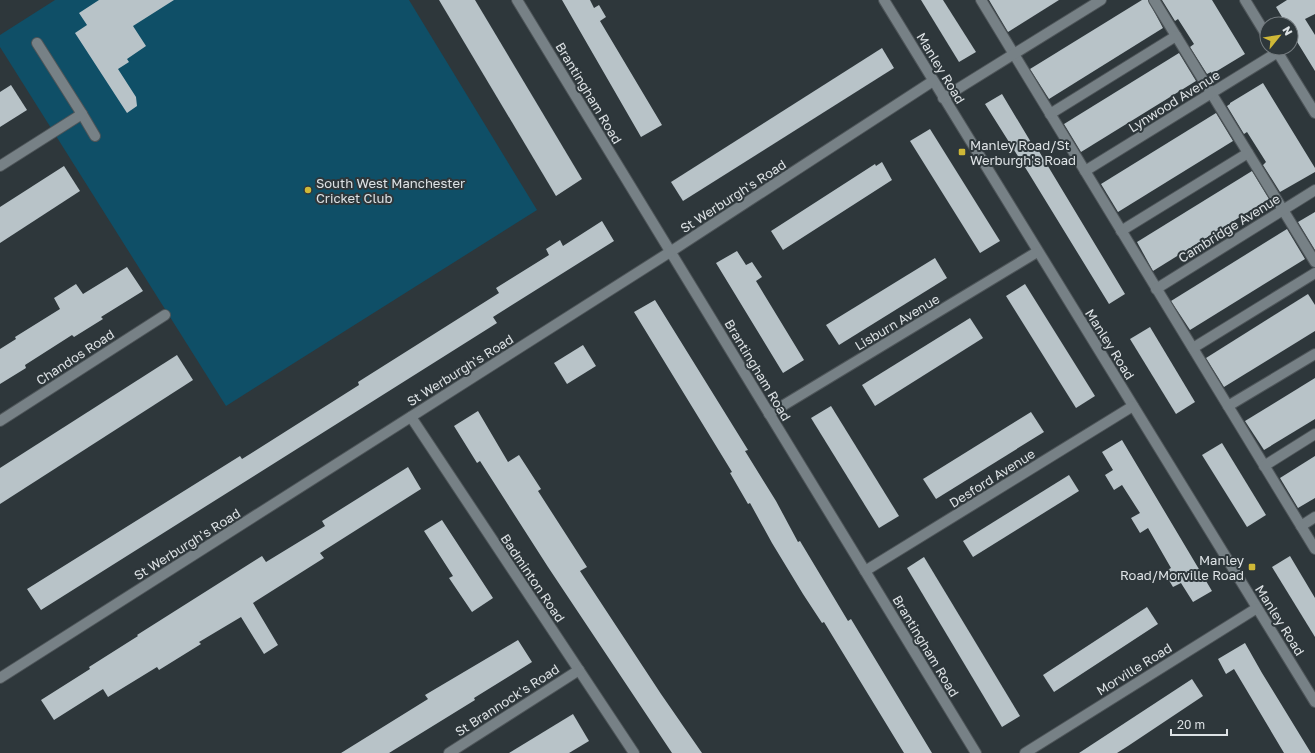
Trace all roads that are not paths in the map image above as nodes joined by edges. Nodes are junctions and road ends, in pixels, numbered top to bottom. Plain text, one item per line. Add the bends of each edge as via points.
1 (517, 0) edge
2 (884, 0) edge
3 (980, 0) edge
4 (1101, 0) edge
5 (1154, 0) edge
6 (1245, 0) edge
7 (1259, 23) edge
8 (1176, 36) junction
9 (37, 43) dead end
10 (1014, 54) junction
11 (1267, 56) edge
12 (1280, 56) edge
13 (933, 81) junction
14 (1211, 94) junction
15 (943, 98) junction
16 (1315, 113) edge
17 (82, 114) junction
18 (1050, 114) junction
19 (95, 136) dead end
20 (1248, 153) junction
21 (0, 166) edge
22 (1085, 171) junction
23 (1315, 190) edge
24 (1283, 210) junction
25 (1121, 231) junction
26 (670, 252) junction
27 (1038, 252) junction
28 (1315, 262) edge
29 (1315, 273) edge
30 (1156, 289) junction
31 (165, 316) dead end
32 (1193, 348) junction
33 (1315, 354) edge
34 (1133, 406) junction
35 (1228, 406) junction
36 (769, 414) junction
37 (411, 417) junction
38 (0, 421) edge
39 (1315, 434) edge
40 (1264, 466) junction
41 (1315, 517) edge
42 (1301, 526) junction
43 (1315, 549) edge
44 (865, 571) junction
45 (1258, 608) junction
46 (579, 670) junction
47 (0, 678) edge
48 (1312, 689) edge
49 (1315, 702) edge
50 (449, 753) edge
51 (634, 753) edge
52 (976, 753) edge
53 (1025, 753) edge

1 - 26 street, Brantingham Road
2 - 13 street, Manley Road
3 - 10 street
4 - 10 street
5 - 8 street
6 - 7 street
8 - 14 street
8 - 18 street
9 - 17 street
10 - 15 street
10 - 18 street
11 - 14 street, Lynwood Avenue
12 - 16 street
13 - 15 street, Manley Road
13 - 26 street, St Werburgh's Road
14 - 20 street
14 - 22 street, Lynwood Avenue
15 - 27 street, Manley Road
17 - 19 street
17 - 21 street
18 - 22 street
20 - 24 street
20 - 25 street
22 - 25 street
23 - 24 street, Cambridge Avenue
24 - 28 street
24 - 30 street, Cambridge Avenue
25 - 30 street
26 - 36 street, Brantingham Road
26 - 37 street, St Werburgh's Road
27 - 34 street, Manley Road
27 - 36 street, Lisburn Avenue
29 - 32 street
30 - 32 street
31 - 38 street, Chandos Road
32 - 35 street
33 - 35 street
34 - 44 street, Desford Avenue
34 - 45 street, Manley Road
35 - 40 street
36 - 44 street, Brantingham Road
37 - 46 street, Badminton Road
37 - 47 street, St Werburgh's Road
39 - 40 street
40 - 42 street
41 - 42 street
42 - 43 street
44 - 52 street, Brantingham Road
45 - 48 street, Manley Road
45 - 53 street, Morville Road
46 - 50 street, St Brannock's Road
46 - 51 street, Badminton Road
48 - 49 street, Manley Road

